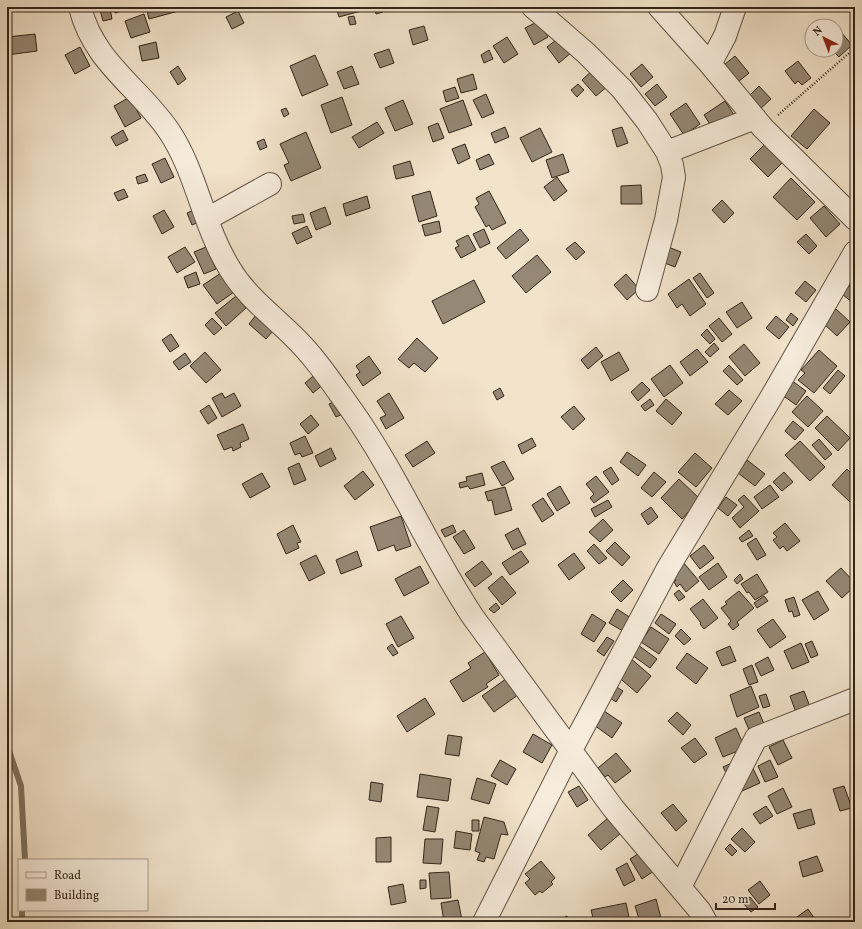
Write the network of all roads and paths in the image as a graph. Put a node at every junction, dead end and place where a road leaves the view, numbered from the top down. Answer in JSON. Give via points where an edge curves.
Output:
{"nodes":[{"id":1,"x":80,"y":7,"type":"edge"},
{"id":2,"x":533,"y":7,"type":"edge"},
{"id":3,"x":659,"y":7,"type":"edge"},
{"id":4,"x":735,"y":7,"type":"edge"},
{"id":5,"x":855,"y":48,"type":"edge"},
{"id":6,"x":710,"y":64,"type":"junction"},
{"id":7,"x":759,"y":123,"type":"junction"},
{"id":8,"x":667,"y":152,"type":"junction"},
{"id":9,"x":270,"y":184,"type":"dead end"},
{"id":10,"x":207,"y":219,"type":"junction"},
{"id":11,"x":855,"y":220,"type":"edge"},
{"id":12,"x":855,"y":252,"type":"edge"},
{"id":13,"x":647,"y":290,"type":"dead end"},
{"id":14,"x":855,"y":699,"type":"edge"},
{"id":15,"x":571,"y":750,"type":"junction"},
{"id":16,"x":680,"y":887,"type":"junction"},
{"id":17,"x":484,"y":922,"type":"edge"},
{"id":18,"x":706,"y":922,"type":"edge"}],
"edges":[{"from":1,"to":10,"type":"street","via":[[98,50],[169,132]]},
{"from":2,"to":8,"type":"street","via":[[586,53],[622,89]]},
{"from":3,"to":6,"type":"street"},
{"from":4,"to":6,"type":"street","via":[[725,36]]},
{"from":5,"to":7,"type":"path"},
{"from":6,"to":7,"type":"street"},
{"from":7,"to":8,"type":"street"},
{"from":7,"to":11,"type":"street"},
{"from":8,"to":13,"type":"street","via":[[674,178],[666,220]]},
{"from":9,"to":10,"type":"street"},
{"from":10,"to":15,"type":"street","via":[[220,252],[239,283],[293,336],[352,410],[394,479],[452,585]]},
{"from":12,"to":15,"type":"street","via":[[668,568]]},
{"from":14,"to":16,"type":"street","via":[[756,738]]},
{"from":15,"to":16,"type":"street","via":[[613,808]]},
{"from":15,"to":17,"type":"street"},
{"from":16,"to":18,"type":"street"}]}
